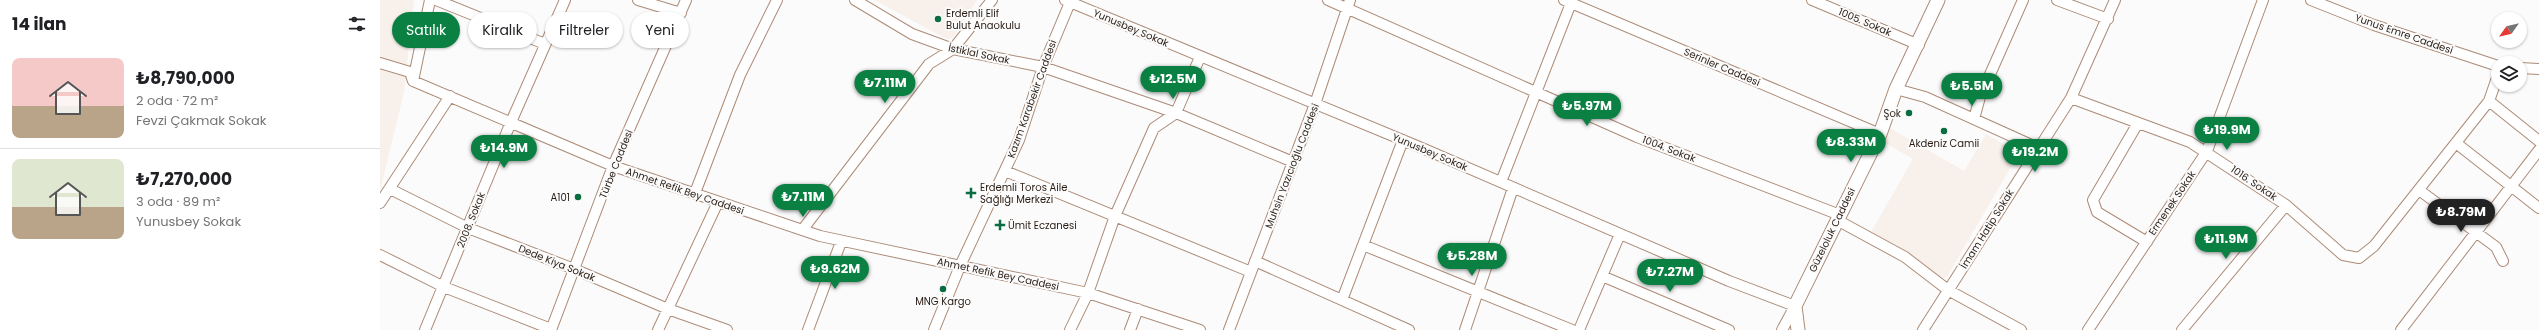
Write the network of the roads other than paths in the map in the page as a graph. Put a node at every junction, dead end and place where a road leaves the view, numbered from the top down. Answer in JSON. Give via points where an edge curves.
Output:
{"nodes":[{"id":1,"x":430,"y":0,"type":"edge"},
{"id":2,"x":436,"y":0,"type":"edge"},
{"id":3,"x":565,"y":0,"type":"edge"},
{"id":4,"x":638,"y":0,"type":"edge"},
{"id":5,"x":686,"y":0,"type":"edge"},
{"id":6,"x":777,"y":0,"type":"edge"},
{"id":7,"x":855,"y":0,"type":"edge"},
{"id":8,"x":992,"y":0,"type":"edge"},
{"id":9,"x":1328,"y":0,"type":"edge"},
{"id":10,"x":1812,"y":0,"type":"edge"},
{"id":11,"x":1938,"y":0,"type":"edge"},
{"id":12,"x":2023,"y":0,"type":"edge"},
{"id":13,"x":2057,"y":0,"type":"edge"},
{"id":14,"x":2115,"y":0,"type":"edge"},
{"id":15,"x":2264,"y":0,"type":"edge"},
{"id":16,"x":2311,"y":0,"type":"edge"},
{"id":17,"x":1069,"y":1,"type":"edge"},
{"id":18,"x":1568,"y":1,"type":"edge"},
{"id":19,"x":1348,"y":4,"type":"edge"},
{"id":20,"x":560,"y":12,"type":"edge"},
{"id":21,"x":678,"y":12,"type":"edge"},
{"id":22,"x":681,"y":12,"type":"edge"},
{"id":23,"x":2108,"y":19,"type":"junction"},
{"id":24,"x":545,"y":44,"type":"joint"},
{"id":25,"x":1919,"y":45,"type":"junction"},
{"id":26,"x":665,"y":48,"type":"edge"},
{"id":27,"x":953,"y":49,"type":"junction"},
{"id":28,"x":1200,"y":57,"type":"junction"},
{"id":29,"x":380,"y":63,"type":"edge"},
{"id":30,"x":2491,"y":64,"type":"edge"},
{"id":31,"x":1042,"y":67,"type":"junction"},
{"id":32,"x":2527,"y":68,"type":"edge"},
{"id":33,"x":2539,"y":69,"type":"edge"},
{"id":34,"x":413,"y":80,"type":"junction"},
{"id":35,"x":1896,"y":89,"type":"junction"},
{"id":36,"x":1535,"y":92,"type":"junction"},
{"id":37,"x":2492,"y":92,"type":"edge"},
{"id":38,"x":450,"y":96,"type":"junction"},
{"id":39,"x":2071,"y":98,"type":"junction"},
{"id":40,"x":2489,"y":101,"type":"junction"},
{"id":41,"x":1315,"y":104,"type":"junction"},
{"id":42,"x":1176,"y":113,"type":"junction"},
{"id":43,"x":1974,"y":119,"type":"junction"},
{"id":44,"x":511,"y":122,"type":"junction"},
{"id":45,"x":2138,"y":123,"type":"junction"},
{"id":46,"x":1880,"y":134,"type":"junction"},
{"id":47,"x":1403,"y":140,"type":"junction"},
{"id":48,"x":2539,"y":141,"type":"edge"},
{"id":49,"x":2456,"y":143,"type":"junction"},
{"id":50,"x":2038,"y":148,"type":"junction"},
{"id":51,"x":2539,"y":150,"type":"edge"},
{"id":52,"x":2207,"y":151,"type":"junction"},
{"id":53,"x":1292,"y":162,"type":"junction"},
{"id":54,"x":613,"y":166,"type":"junction"},
{"id":55,"x":1005,"y":171,"type":"junction"},
{"id":56,"x":1501,"y":182,"type":"junction"},
{"id":57,"x":2511,"y":186,"type":"junction"},
{"id":58,"x":1513,"y":188,"type":"junction"},
{"id":59,"x":390,"y":189,"type":"junction"},
{"id":60,"x":2419,"y":190,"type":"junction"},
{"id":61,"x":695,"y":193,"type":"junction"},
{"id":62,"x":718,"y":202,"type":"junction"},
{"id":63,"x":380,"y":203,"type":"edge"},
{"id":64,"x":2286,"y":205,"type":"junction"},
{"id":65,"x":2539,"y":208,"type":"edge"},
{"id":66,"x":1115,"y":216,"type":"junction"},
{"id":67,"x":1838,"y":218,"type":"junction"},
{"id":68,"x":468,"y":228,"type":"junction"},
{"id":69,"x":803,"y":229,"type":"junction"},
{"id":70,"x":2476,"y":232,"type":"junction"},
{"id":71,"x":1620,"y":234,"type":"junction"},
{"id":72,"x":841,"y":242,"type":"junction"},
{"id":73,"x":2147,"y":242,"type":"junction"},
{"id":74,"x":1363,"y":245,"type":"junction"},
{"id":75,"x":380,"y":255,"type":"edge"},
{"id":76,"x":1255,"y":261,"type":"junction"},
{"id":77,"x":2502,"y":261,"type":"dead end"},
{"id":78,"x":960,"y":266,"type":"junction"},
{"id":79,"x":574,"y":269,"type":"junction"},
{"id":80,"x":1251,"y":272,"type":"junction"},
{"id":81,"x":1602,"y":276,"type":"junction"},
{"id":82,"x":444,"y":287,"type":"junction"},
{"id":83,"x":1948,"y":290,"type":"junction"},
{"id":84,"x":1478,"y":291,"type":"junction"},
{"id":85,"x":1088,"y":293,"type":"junction"},
{"id":86,"x":1342,"y":300,"type":"junction"},
{"id":87,"x":1795,"y":306,"type":"junction"},
{"id":88,"x":668,"y":309,"type":"junction"},
{"id":89,"x":1138,"y":309,"type":"junction"},
{"id":90,"x":425,"y":330,"type":"edge"},
{"id":91,"x":551,"y":330,"type":"edge"},
{"id":92,"x":658,"y":330,"type":"edge"},
{"id":93,"x":727,"y":330,"type":"edge"},
{"id":94,"x":808,"y":330,"type":"edge"},
{"id":95,"x":934,"y":330,"type":"edge"},
{"id":96,"x":1070,"y":330,"type":"edge"},
{"id":97,"x":1130,"y":330,"type":"edge"},
{"id":98,"x":1200,"y":330,"type":"edge"},
{"id":99,"x":1229,"y":330,"type":"edge"},
{"id":100,"x":1409,"y":330,"type":"edge"},
{"id":101,"x":1465,"y":330,"type":"edge"},
{"id":102,"x":1572,"y":330,"type":"edge"},
{"id":103,"x":1579,"y":330,"type":"edge"},
{"id":104,"x":1729,"y":330,"type":"edge"},
{"id":105,"x":1782,"y":330,"type":"edge"},
{"id":106,"x":1798,"y":330,"type":"edge"},
{"id":107,"x":1923,"y":330,"type":"edge"},
{"id":108,"x":2021,"y":330,"type":"edge"},
{"id":109,"x":2088,"y":330,"type":"edge"},
{"id":110,"x":2182,"y":330,"type":"edge"},
{"id":111,"x":2401,"y":330,"type":"edge"}],
"edges":[{"from":1,"to":34,"type":"street"},
{"from":2,"to":24,"type":"street"},
{"from":3,"to":20,"type":"street","name":"2008. Sokak"},
{"from":4,"to":21,"type":"street"},
{"from":5,"to":22,"type":"street","name":"Türbe Caddesi"},
{"from":6,"to":61,"type":"street","via":[[740,75]]},
{"from":7,"to":27,"type":"street","name":"İstiklal Sokak","via":[[912,34]]},
{"from":8,"to":27,"type":"street"},
{"from":9,"to":19,"type":"street","name":"1004. Sokak"},
{"from":10,"to":25,"type":"street","name":"1005. Sokak"},
{"from":11,"to":25,"type":"main road","name":"Güzeloluk Caddesi"},
{"from":12,"to":43,"type":"street","via":[[1980,97]]},
{"from":13,"to":23,"type":"street"},
{"from":14,"to":23,"type":"street","name":"İmam Hatip Sokak"},
{"from":15,"to":52,"type":"street","name":"Ermenek Sokak"},
{"from":16,"to":30,"type":"street","name":"Yunus Emre Caddesi","via":[[2374,25]]},
{"from":17,"to":28,"type":"street","name":"Yunusbey Sokak"},
{"from":17,"to":31,"type":"street","name":"Kazım Karabekir Caddesi"},
{"from":18,"to":36,"type":"street"},
{"from":18,"to":46,"type":"street","name":"Serinler Caddesi"},
{"from":19,"to":36,"type":"street","name":"1004. Sokak"},
{"from":19,"to":41,"type":"street","name":"Muhsin Yazıcıoğlu Caddesi"},
{"from":23,"to":39,"type":"street","name":"İmam Hatip Sokak"},
{"from":24,"to":44,"type":"street","name":"2008. Sokak"},
{"from":25,"to":35,"type":"main road","name":"Güzeloluk Caddesi"},
{"from":26,"to":54,"type":"street","name":"Türbe Caddesi"},
{"from":27,"to":31,"type":"street","name":"İstiklal Sokak"},
{"from":27,"to":69,"type":"street","via":[[929,64]]},
{"from":28,"to":41,"type":"street","name":"Yunusbey Sokak"},
{"from":28,"to":42,"type":"street"},
{"from":29,"to":34,"type":"street","name":"Ahmet Refik Bey Caddesi","via":[[410,72]]},
{"from":31,"to":42,"type":"street","name":"İstiklal Sokak"},
{"from":31,"to":55,"type":"street","name":"Kazım Karabekir Caddesi","via":[[1019,140]]},
{"from":32,"to":33,"type":"street"},
{"from":34,"to":38,"type":"street","name":"Ahmet Refik Bey Caddesi"},
{"from":35,"to":43,"type":"street","via":[[1925,97]]},
{"from":35,"to":46,"type":"main road","name":"Güzeloluk Caddesi"},
{"from":36,"to":56,"type":"street"},
{"from":36,"to":67,"type":"street","name":"1004. Sokak","via":[[1637,137]]},
{"from":37,"to":40,"type":"street"},
{"from":38,"to":44,"type":"street","name":"Ahmet Refik Bey Caddesi"},
{"from":38,"to":59,"type":"street"},
{"from":39,"to":45,"type":"street","name":"1016. Sokak"},
{"from":39,"to":50,"type":"street","name":"İmam Hatip Sokak"},
{"from":40,"to":48,"type":"street"},
{"from":40,"to":49,"type":"street"},
{"from":41,"to":47,"type":"street","name":"Yunusbey Sokak"},
{"from":41,"to":53,"type":"street","name":"Muhsin Yazıcıoğlu Caddesi"},
{"from":42,"to":53,"type":"street","name":"İstiklal Sokak"},
{"from":42,"to":66,"type":"street","via":[[1154,128]]},
{"from":43,"to":50,"type":"street"},
{"from":44,"to":54,"type":"street","name":"Ahmet Refik Bey Caddesi"},
{"from":44,"to":68,"type":"street","name":"2008. Sokak"},
{"from":45,"to":52,"type":"street","name":"1016. Sokak"},
{"from":45,"to":73,"type":"street","via":[[2093,200],[2097,212]]},
{"from":46,"to":67,"type":"main road","name":"Güzeloluk Caddesi"},
{"from":47,"to":56,"type":"street","name":"Yunusbey Sokak"},
{"from":47,"to":74,"type":"street"},
{"from":49,"to":57,"type":"street"},
{"from":49,"to":60,"type":"street"},
{"from":50,"to":83,"type":"street","name":"İmam Hatip Sokak"},
{"from":51,"to":57,"type":"street"},
{"from":52,"to":64,"type":"street","name":"1016. Sokak"},
{"from":52,"to":73,"type":"street","name":"Ermenek Sokak"},
{"from":53,"to":76,"type":"street","name":"Muhsin Yazıcıoğlu Caddesi"},
{"from":54,"to":61,"type":"street","name":"Ahmet Refik Bey Caddesi"},
{"from":54,"to":79,"type":"street","name":"Türbe Caddesi"},
{"from":55,"to":66,"type":"street"},
{"from":55,"to":78,"type":"street","name":"Kazım Karabekir Caddesi"},
{"from":56,"to":58,"type":"street","name":"Yunusbey Sokak"},
{"from":57,"to":65,"type":"street"},
{"from":57,"to":70,"type":"street"},
{"from":58,"to":71,"type":"street","name":"Yunusbey Sokak"},
{"from":58,"to":84,"type":"street"},
{"from":59,"to":63,"type":"street"},
{"from":59,"to":68,"type":"street","name":"Dede Kiya Sokak"},
{"from":60,"to":64,"type":"street","name":"1016. Sokak","via":[[2374,246],[2359,258],[2342,255]]},
{"from":60,"to":70,"type":"street"},
{"from":61,"to":62,"type":"street","name":"Ahmet Refik Bey Caddesi"},
{"from":62,"to":69,"type":"street","name":"Ahmet Refik Bey Caddesi"},
{"from":62,"to":88,"type":"street"},
{"from":64,"to":110,"type":"street"},
{"from":66,"to":80,"type":"street"},
{"from":66,"to":85,"type":"street"},
{"from":67,"to":83,"type":"street","name":"1004. Sokak","via":[[1905,257]]},
{"from":67,"to":87,"type":"main road","name":"Güzeloluk Caddesi"},
{"from":68,"to":79,"type":"street","name":"Dede Kiya Sokak"},
{"from":68,"to":82,"type":"street","name":"2008. Sokak"},
{"from":69,"to":72,"type":"street","name":"Ahmet Refik Bey Caddesi"},
{"from":70,"to":77,"type":"street","via":[[2496,247]]},
{"from":70,"to":111,"type":"street"},
{"from":71,"to":81,"type":"street"},
{"from":71,"to":87,"type":"street","name":"Yunusbey Sokak"},
{"from":72,"to":78,"type":"street","name":"Ahmet Refik Bey Caddesi"},
{"from":72,"to":94,"type":"street"},
{"from":73,"to":109,"type":"street","name":"Ermenek Sokak"},
{"from":74,"to":84,"type":"street"},
{"from":74,"to":86,"type":"street"},
{"from":75,"to":82,"type":"street"},
{"from":76,"to":80,"type":"street","name":"Muhsin Yazıcıoğlu Caddesi"},
{"from":76,"to":86,"type":"street"},
{"from":78,"to":85,"type":"street","name":"Ahmet Refik Bey Caddesi"},
{"from":78,"to":95,"type":"street","name":"Kazım Karabekir Caddesi"},
{"from":79,"to":88,"type":"street","name":"Dede Kiya Sokak"},
{"from":79,"to":91,"type":"street","name":"Türbe Caddesi"},
{"from":80,"to":99,"type":"street","name":"Muhsin Yazıcıoğlu Caddesi"},
{"from":81,"to":103,"type":"street"},
{"from":81,"to":104,"type":"street"},
{"from":82,"to":90,"type":"street","name":"2008. Sokak"},
{"from":82,"to":91,"type":"street"},
{"from":83,"to":107,"type":"street","name":"İmam Hatip Sokak"},
{"from":83,"to":108,"type":"street","name":"1004. Sokak"},
{"from":84,"to":101,"type":"street"},
{"from":84,"to":102,"type":"street"},
{"from":85,"to":89,"type":"street","name":"Ahmet Refik Bey Caddesi"},
{"from":85,"to":96,"type":"street"},
{"from":86,"to":100,"type":"street"},
{"from":87,"to":105,"type":"street"},
{"from":87,"to":106,"type":"main road"},
{"from":88,"to":92,"type":"street"},
{"from":88,"to":93,"type":"street","name":"Dede Kiya Sokak"},
{"from":89,"to":97,"type":"street"},
{"from":89,"to":98,"type":"street","name":"Ahmet Refik Bey Caddesi"}]}
